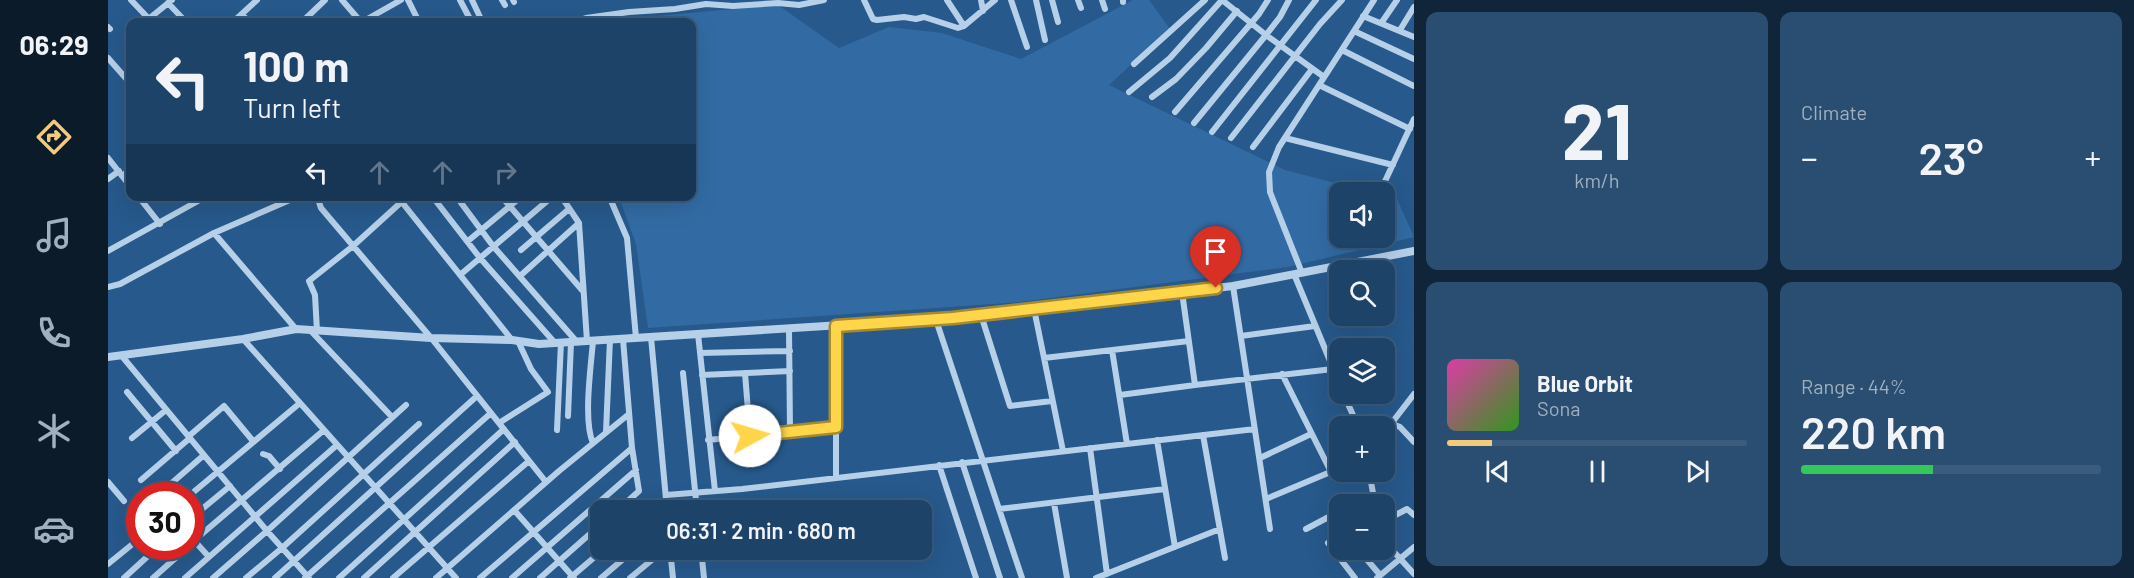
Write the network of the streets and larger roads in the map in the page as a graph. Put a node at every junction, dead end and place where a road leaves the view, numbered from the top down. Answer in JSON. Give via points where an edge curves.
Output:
{"nodes":[{"id":1,"x":131,"y":0,"type":"edge"},
{"id":2,"x":257,"y":0,"type":"edge"},
{"id":3,"x":325,"y":0,"type":"edge"},
{"id":4,"x":342,"y":0,"type":"edge"},
{"id":5,"x":402,"y":0,"type":"edge"},
{"id":6,"x":408,"y":0,"type":"edge"},
{"id":7,"x":460,"y":0,"type":"edge"},
{"id":8,"x":472,"y":0,"type":"edge"},
{"id":9,"x":664,"y":0,"type":"edge"},
{"id":10,"x":677,"y":0,"type":"edge"},
{"id":11,"x":824,"y":0,"type":"edge"},
{"id":12,"x":864,"y":0,"type":"edge"},
{"id":13,"x":947,"y":0,"type":"edge"},
{"id":14,"x":981,"y":0,"type":"edge"},
{"id":15,"x":995,"y":0,"type":"edge"},
{"id":16,"x":1011,"y":0,"type":"edge"},
{"id":17,"x":1036,"y":0,"type":"edge"},
{"id":18,"x":1052,"y":0,"type":"edge"},
{"id":19,"x":1078,"y":0,"type":"edge"},
{"id":20,"x":1102,"y":0,"type":"edge"},
{"id":21,"x":1205,"y":0,"type":"edge"},
{"id":22,"x":1268,"y":0,"type":"edge"},
{"id":23,"x":1289,"y":0,"type":"edge"},
{"id":24,"x":1316,"y":0,"type":"edge"},
{"id":25,"x":1342,"y":0,"type":"edge"},
{"id":26,"x":1374,"y":0,"type":"edge"},
{"id":27,"x":1397,"y":0,"type":"edge"},
{"id":28,"x":170,"y":2,"type":"edge"},
{"id":29,"x":693,"y":3,"type":"edge"},
{"id":30,"x":680,"y":8,"type":"junction"},
{"id":31,"x":1081,"y":8,"type":"dead end"},
{"id":32,"x":1414,"y":8,"type":"edge"},
{"id":33,"x":667,"y":9,"type":"junction"},
{"id":34,"x":1105,"y":9,"type":"dead end"},
{"id":35,"x":983,"y":10,"type":"junction"},
{"id":36,"x":1237,"y":11,"type":"junction"},
{"id":37,"x":242,"y":15,"type":"junction"},
{"id":38,"x":1363,"y":16,"type":"junction"},
{"id":39,"x":480,"y":17,"type":"dead end"},
{"id":40,"x":147,"y":18,"type":"edge"},
{"id":41,"x":151,"y":18,"type":"edge"},
{"id":42,"x":183,"y":18,"type":"edge"},
{"id":43,"x":238,"y":18,"type":"edge"},
{"id":44,"x":245,"y":18,"type":"edge"},
{"id":45,"x":306,"y":18,"type":"edge"},
{"id":46,"x":356,"y":18,"type":"edge"},
{"id":47,"x":367,"y":18,"type":"edge"},
{"id":48,"x":417,"y":18,"type":"edge"},
{"id":49,"x":469,"y":18,"type":"edge"},
{"id":50,"x":586,"y":18,"type":"edge"},
{"id":51,"x":1058,"y":22,"type":"dead end"},
{"id":52,"x":1251,"y":22,"type":"junction"},
{"id":53,"x":1382,"y":22,"type":"junction"},
{"id":54,"x":964,"y":26,"type":"junction"},
{"id":55,"x":1400,"y":30,"type":"junction"},
{"id":56,"x":1354,"y":31,"type":"junction"},
{"id":57,"x":1266,"y":35,"type":"junction"},
{"id":58,"x":1414,"y":37,"type":"edge"},
{"id":59,"x":1045,"y":40,"type":"dead end"},
{"id":60,"x":1026,"y":47,"type":"dead end"},
{"id":61,"x":1281,"y":47,"type":"junction"},
{"id":62,"x":1342,"y":50,"type":"junction"},
{"id":63,"x":1294,"y":57,"type":"junction"},
{"id":64,"x":108,"y":58,"type":"edge"},
{"id":65,"x":1414,"y":59,"type":"edge"},
{"id":66,"x":1134,"y":64,"type":"dead end"},
{"id":67,"x":1312,"y":69,"type":"junction"},
{"id":68,"x":1324,"y":77,"type":"junction"},
{"id":69,"x":126,"y":78,"type":"edge"},
{"id":70,"x":1320,"y":85,"type":"junction"},
{"id":71,"x":1414,"y":86,"type":"edge"},
{"id":72,"x":1129,"y":93,"type":"dead end"},
{"id":73,"x":1152,"y":97,"type":"dead end"},
{"id":74,"x":1175,"y":112,"type":"dead end"},
{"id":75,"x":1414,"y":119,"type":"edge"},
{"id":76,"x":1194,"y":123,"type":"dead end"},
{"id":77,"x":1410,"y":129,"type":"junction"},
{"id":78,"x":1212,"y":132,"type":"dead end"},
{"id":79,"x":1232,"y":138,"type":"dead end"},
{"id":80,"x":1285,"y":138,"type":"junction"},
{"id":81,"x":1253,"y":147,"type":"dead end"},
{"id":82,"x":108,"y":158,"type":"edge"},
{"id":83,"x":1393,"y":165,"type":"junction"},
{"id":84,"x":126,"y":172,"type":"edge"},
{"id":85,"x":121,"y":174,"type":"junction"},
{"id":86,"x":108,"y":179,"type":"edge"},
{"id":87,"x":126,"y":181,"type":"edge"},
{"id":88,"x":1385,"y":182,"type":"edge"},
{"id":89,"x":142,"y":201,"type":"edge"},
{"id":90,"x":199,"y":201,"type":"edge"},
{"id":91,"x":288,"y":201,"type":"edge"},
{"id":92,"x":319,"y":201,"type":"edge"},
{"id":93,"x":397,"y":201,"type":"edge"},
{"id":94,"x":401,"y":201,"type":"edge"},
{"id":95,"x":436,"y":201,"type":"edge"},
{"id":96,"x":460,"y":201,"type":"edge"},
{"id":97,"x":505,"y":201,"type":"edge"},
{"id":98,"x":516,"y":201,"type":"edge"},
{"id":99,"x":548,"y":201,"type":"edge"},
{"id":100,"x":564,"y":201,"type":"edge"},
{"id":101,"x":611,"y":201,"type":"edge"},
{"id":102,"x":509,"y":207,"type":"junction"},
{"id":103,"x":569,"y":208,"type":"junction"},
{"id":104,"x":522,"y":222,"type":"junction"},
{"id":105,"x":579,"y":223,"type":"junction"},
{"id":106,"x":160,"y":224,"type":"junction"},
{"id":107,"x":481,"y":230,"type":"junction"},
{"id":108,"x":214,"y":233,"type":"junction"},
{"id":109,"x":536,"y":238,"type":"junction"},
{"id":110,"x":468,"y":241,"type":"junction"},
{"id":111,"x":353,"y":246,"type":"junction"},
{"id":112,"x":494,"y":246,"type":"junction"},
{"id":113,"x":521,"y":250,"type":"dead end"},
{"id":114,"x":108,"y":251,"type":"edge"},
{"id":115,"x":1414,"y":251,"type":"edge"},
{"id":116,"x":548,"y":252,"type":"junction"},
{"id":117,"x":480,"y":258,"type":"junction"},
{"id":118,"x":1298,"y":274,"type":"junction"},
{"id":119,"x":460,"y":276,"type":"junction"},
{"id":120,"x":520,"y":276,"type":"junction"},
{"id":121,"x":1233,"y":286,"type":"junction"},
{"id":122,"x":108,"y":287,"type":"edge"},
{"id":123,"x":582,"y":291,"type":"junction"},
{"id":124,"x":1182,"y":292,"type":"junction"},
{"id":125,"x":1034,"y":309,"type":"junction"},
{"id":126,"x":981,"y":315,"type":"junction"},
{"id":127,"x":936,"y":320,"type":"junction"},
{"id":128,"x":836,"y":326,"type":"junction"},
{"id":129,"x":1315,"y":326,"type":"junction"},
{"id":130,"x":789,"y":328,"type":"junction"},
{"id":131,"x":296,"y":329,"type":"junction"},
{"id":132,"x":314,"y":331,"type":"junction"},
{"id":133,"x":698,"y":334,"type":"junction"},
{"id":134,"x":1241,"y":336,"type":"junction"},
{"id":135,"x":651,"y":337,"type":"junction"},
{"id":136,"x":431,"y":338,"type":"junction"},
{"id":137,"x":636,"y":338,"type":"junction"},
{"id":138,"x":243,"y":339,"type":"junction"},
{"id":139,"x":610,"y":339,"type":"junction"},
{"id":140,"x":623,"y":339,"type":"junction"},
{"id":141,"x":515,"y":341,"type":"junction"},
{"id":142,"x":590,"y":341,"type":"junction"},
{"id":143,"x":574,"y":342,"type":"junction"},
{"id":144,"x":1189,"y":342,"type":"junction"},
{"id":145,"x":558,"y":343,"type":"junction"},
{"id":146,"x":1112,"y":350,"type":"junction"},
{"id":147,"x":790,"y":351,"type":"junction"},
{"id":148,"x":700,"y":353,"type":"junction"},
{"id":149,"x":121,"y":355,"type":"junction"},
{"id":150,"x":108,"y":357,"type":"edge"},
{"id":151,"x":1044,"y":358,"type":"junction"},
{"id":152,"x":1329,"y":359,"type":"edge"},
{"id":153,"x":1329,"y":369,"type":"edge"},
{"id":154,"x":790,"y":371,"type":"junction"},
{"id":155,"x":683,"y":373,"type":"dead end"},
{"id":156,"x":745,"y":373,"type":"junction"},
{"id":157,"x":1282,"y":374,"type":"junction"},
{"id":158,"x":702,"y":375,"type":"junction"},
{"id":159,"x":1247,"y":378,"type":"junction"},
{"id":160,"x":1195,"y":385,"type":"junction"},
{"id":161,"x":127,"y":392,"type":"dead end"},
{"id":162,"x":1414,"y":394,"type":"edge"},
{"id":163,"x":1120,"y":395,"type":"junction"},
{"id":164,"x":477,"y":396,"type":"junction"},
{"id":165,"x":1053,"y":401,"type":"junction"},
{"id":166,"x":300,"y":403,"type":"junction"},
{"id":167,"x":406,"y":405,"type":"dead end"},
{"id":168,"x":166,"y":410,"type":"junction"},
{"id":169,"x":491,"y":413,"type":"junction"},
{"id":170,"x":629,"y":414,"type":"junction"},
{"id":171,"x":568,"y":416,"type":"dead end"},
{"id":172,"x":392,"y":417,"type":"junction"},
{"id":173,"x":1395,"y":419,"type":"edge"},
{"id":174,"x":152,"y":422,"type":"junction"},
{"id":175,"x":419,"y":424,"type":"dead end"},
{"id":176,"x":1395,"y":425,"type":"edge"},
{"id":177,"x":502,"y":426,"type":"junction"},
{"id":178,"x":836,"y":427,"type":"junction"},
{"id":179,"x":1255,"y":429,"type":"junction"},
{"id":180,"x":324,"y":430,"type":"junction"},
{"id":181,"x":557,"y":430,"type":"dead end"},
{"id":182,"x":606,"y":432,"type":"junction"},
{"id":183,"x":790,"y":432,"type":"junction"},
{"id":184,"x":1311,"y":434,"type":"junction"},
{"id":185,"x":1203,"y":435,"type":"junction"},
{"id":186,"x":750,"y":436,"type":"junction"},
{"id":187,"x":132,"y":438,"type":"dead end"},
{"id":188,"x":190,"y":438,"type":"junction"},
{"id":189,"x":708,"y":440,"type":"junction"},
{"id":190,"x":1157,"y":440,"type":"junction"},
{"id":191,"x":253,"y":441,"type":"junction"},
{"id":192,"x":515,"y":442,"type":"junction"},
{"id":193,"x":1414,"y":442,"type":"edge"},
{"id":194,"x":593,"y":443,"type":"junction"},
{"id":195,"x":1128,"y":444,"type":"junction"},
{"id":196,"x":338,"y":445,"type":"junction"},
{"id":197,"x":632,"y":448,"type":"junction"},
{"id":198,"x":1090,"y":448,"type":"junction"},
{"id":199,"x":176,"y":451,"type":"junction"},
{"id":200,"x":1063,"y":451,"type":"junction"},
{"id":201,"x":263,"y":454,"type":"dead end"},
{"id":202,"x":204,"y":455,"type":"junction"},
{"id":203,"x":348,"y":456,"type":"junction"},
{"id":204,"x":1260,"y":458,"type":"junction"},
{"id":205,"x":983,"y":460,"type":"junction"},
{"id":206,"x":529,"y":461,"type":"junction"},
{"id":207,"x":962,"y":462,"type":"junction"},
{"id":208,"x":939,"y":465,"type":"junction"},
{"id":209,"x":280,"y":469,"type":"junction"},
{"id":210,"x":636,"y":470,"type":"junction"},
{"id":211,"x":1329,"y":470,"type":"edge"},
{"id":212,"x":217,"y":471,"type":"junction"},
{"id":213,"x":1329,"y":472,"type":"edge"},
{"id":214,"x":363,"y":473,"type":"junction"},
{"id":215,"x":836,"y":477,"type":"junction"},
{"id":216,"x":141,"y":480,"type":"dead end"},
{"id":217,"x":108,"y":482,"type":"edge"},
{"id":218,"x":173,"y":482,"type":"edge"},
{"id":219,"x":546,"y":482,"type":"junction"},
{"id":220,"x":204,"y":483,"type":"edge"},
{"id":221,"x":230,"y":486,"type":"junction"},
{"id":222,"x":376,"y":489,"type":"junction"},
{"id":223,"x":1165,"y":489,"type":"junction"},
{"id":224,"x":715,"y":491,"type":"junction"},
{"id":225,"x":695,"y":492,"type":"junction"},
{"id":226,"x":666,"y":495,"type":"junction"},
{"id":227,"x":1097,"y":498,"type":"junction"},
{"id":228,"x":1266,"y":499,"type":"junction"},
{"id":229,"x":629,"y":500,"type":"edge"},
{"id":230,"x":666,"y":500,"type":"edge"},
{"id":231,"x":696,"y":500,"type":"edge"},
{"id":232,"x":123,"y":501,"type":"dead end"},
{"id":233,"x":243,"y":502,"type":"junction"},
{"id":234,"x":1054,"y":503,"type":"junction"},
{"id":235,"x":390,"y":504,"type":"junction"},
{"id":236,"x":204,"y":507,"type":"edge"},
{"id":237,"x":999,"y":509,"type":"junction"},
{"id":238,"x":514,"y":510,"type":"junction"},
{"id":239,"x":1395,"y":515,"type":"edge"},
{"id":240,"x":1414,"y":515,"type":"edge"},
{"id":241,"x":255,"y":516,"type":"junction"},
{"id":242,"x":1329,"y":517,"type":"edge"},
{"id":243,"x":403,"y":519,"type":"junction"},
{"id":244,"x":1220,"y":529,"type":"junction"},
{"id":245,"x":1270,"y":529,"type":"dead end"},
{"id":246,"x":1306,"y":529,"type":"dead end"},
{"id":247,"x":267,"y":531,"type":"junction"},
{"id":248,"x":204,"y":532,"type":"edge"},
{"id":249,"x":415,"y":532,"type":"junction"},
{"id":250,"x":533,"y":532,"type":"junction"},
{"id":251,"x":590,"y":534,"type":"edge"},
{"id":252,"x":1328,"y":543,"type":"dead end"},
{"id":253,"x":428,"y":547,"type":"junction"},
{"id":254,"x":546,"y":547,"type":"junction"},
{"id":255,"x":1175,"y":547,"type":"junction"},
{"id":256,"x":1414,"y":547,"type":"edge"},
{"id":257,"x":282,"y":548,"type":"junction"},
{"id":258,"x":126,"y":549,"type":"edge"},
{"id":259,"x":204,"y":553,"type":"edge"},
{"id":260,"x":1395,"y":553,"type":"edge"},
{"id":261,"x":209,"y":557,"type":"junction"},
{"id":262,"x":1225,"y":558,"type":"dead end"},
{"id":263,"x":1400,"y":559,"type":"junction"},
{"id":264,"x":144,"y":560,"type":"edge"},
{"id":265,"x":172,"y":560,"type":"edge"},
{"id":266,"x":591,"y":560,"type":"edge"},
{"id":267,"x":622,"y":560,"type":"edge"},
{"id":268,"x":652,"y":560,"type":"edge"},
{"id":269,"x":671,"y":560,"type":"edge"},
{"id":270,"x":702,"y":560,"type":"edge"},
{"id":271,"x":1366,"y":560,"type":"edge"},
{"id":272,"x":295,"y":561,"type":"junction"},
{"id":273,"x":559,"y":561,"type":"junction"},
{"id":274,"x":108,"y":564,"type":"edge"},
{"id":275,"x":447,"y":569,"type":"junction"},
{"id":276,"x":1414,"y":573,"type":"edge"},
{"id":277,"x":1107,"y":574,"type":"junction"},
{"id":278,"x":307,"y":577,"type":"edge"},
{"id":279,"x":572,"y":577,"type":"edge"},
{"id":280,"x":1379,"y":577,"type":"edge"},
{"id":281,"x":124,"y":578,"type":"edge"},
{"id":282,"x":153,"y":578,"type":"edge"},
{"id":283,"x":185,"y":578,"type":"edge"},
{"id":284,"x":213,"y":578,"type":"edge"},
{"id":285,"x":246,"y":578,"type":"edge"},
{"id":286,"x":275,"y":578,"type":"edge"},
{"id":287,"x":339,"y":578,"type":"edge"},
{"id":288,"x":364,"y":578,"type":"edge"},
{"id":289,"x":393,"y":578,"type":"edge"},
{"id":290,"x":436,"y":578,"type":"edge"},
{"id":291,"x":456,"y":578,"type":"edge"},
{"id":292,"x":480,"y":578,"type":"edge"},
{"id":293,"x":512,"y":578,"type":"edge"},
{"id":294,"x":540,"y":578,"type":"edge"},
{"id":295,"x":601,"y":578,"type":"edge"},
{"id":296,"x":630,"y":578,"type":"edge"},
{"id":297,"x":673,"y":578,"type":"edge"},
{"id":298,"x":704,"y":578,"type":"edge"},
{"id":299,"x":976,"y":578,"type":"edge"},
{"id":300,"x":1000,"y":578,"type":"edge"},
{"id":301,"x":1022,"y":578,"type":"edge"},
{"id":302,"x":1066,"y":578,"type":"edge"},
{"id":303,"x":1096,"y":578,"type":"edge"},
{"id":304,"x":1355,"y":578,"type":"edge"},
{"id":305,"x":1407,"y":578,"type":"edge"}],
"edges":[{"from":1,"to":40,"type":"street"},
{"from":2,"to":37,"type":"street"},
{"from":3,"to":45,"type":"street"},
{"from":4,"to":46,"type":"street"},
{"from":5,"to":47,"type":"street"},
{"from":6,"to":48,"type":"street"},
{"from":7,"to":49,"type":"street"},
{"from":8,"to":39,"type":"street"},
{"from":9,"to":33,"type":"street"},
{"from":10,"to":30,"type":"street"},
{"from":11,"to":29,"type":"street","via":[[802,5]]},
{"from":12,"to":54,"type":"street","via":[[873,19],[924,17],[958,28]]},
{"from":13,"to":54,"type":"street"},
{"from":14,"to":35,"type":"street"},
{"from":15,"to":35,"type":"street"},
{"from":16,"to":60,"type":"street"},
{"from":17,"to":59,"type":"street"},
{"from":18,"to":51,"type":"street"},
{"from":19,"to":31,"type":"street"},
{"from":20,"to":34,"type":"street"},
{"from":21,"to":66,"type":"street"},
{"from":22,"to":52,"type":"street"},
{"from":23,"to":57,"type":"street"},
{"from":24,"to":61,"type":"street"},
{"from":25,"to":63,"type":"street"},
{"from":26,"to":38,"type":"street"},
{"from":27,"to":53,"type":"street"},
{"from":28,"to":41,"type":"street"},
{"from":28,"to":42,"type":"street"},
{"from":29,"to":30,"type":"street"},
{"from":30,"to":33,"type":"street"},
{"from":32,"to":55,"type":"street"},
{"from":33,"to":50,"type":"street"},
{"from":35,"to":54,"type":"street"},
{"from":36,"to":52,"type":"street"},
{"from":36,"to":72,"type":"street","via":[[1222,0],[1170,58]]},
{"from":36,"to":73,"type":"street","via":[[1176,79]]},
{"from":37,"to":43,"type":"street"},
{"from":37,"to":44,"type":"street"},
{"from":38,"to":53,"type":"street"},
{"from":38,"to":56,"type":"street"},
{"from":52,"to":57,"type":"street"},
{"from":52,"to":74,"type":"street"},
{"from":53,"to":55,"type":"street"},
{"from":55,"to":58,"type":"street"},
{"from":56,"to":62,"type":"street"},
{"from":56,"to":65,"type":"street"},
{"from":57,"to":61,"type":"street"},
{"from":57,"to":76,"type":"street"},
{"from":61,"to":63,"type":"street"},
{"from":61,"to":78,"type":"street"},
{"from":62,"to":68,"type":"street"},
{"from":62,"to":71,"type":"street"},
{"from":63,"to":67,"type":"street"},
{"from":63,"to":79,"type":"street"},
{"from":64,"to":69,"type":"street"},
{"from":67,"to":68,"type":"street"},
{"from":67,"to":81,"type":"street"},
{"from":68,"to":70,"type":"street"},
{"from":70,"to":77,"type":"street"},
{"from":70,"to":80,"type":"street"},
{"from":75,"to":77,"type":"street"},
{"from":77,"to":83,"type":"street"},
{"from":80,"to":83,"type":"street"},
{"from":80,"to":118,"type":"street","via":[[1268,182]]},
{"from":82,"to":85,"type":"street"},
{"from":83,"to":88,"type":"street"},
{"from":84,"to":85,"type":"street"},
{"from":85,"to":86,"type":"street"},
{"from":85,"to":87,"type":"street"},
{"from":89,"to":106,"type":"street"},
{"from":90,"to":106,"type":"street"},
{"from":91,"to":108,"type":"street"},
{"from":92,"to":111,"type":"street"},
{"from":93,"to":111,"type":"street"},
{"from":94,"to":119,"type":"street"},
{"from":95,"to":110,"type":"street"},
{"from":96,"to":107,"type":"street"},
{"from":97,"to":102,"type":"street"},
{"from":98,"to":102,"type":"street"},
{"from":99,"to":104,"type":"street"},
{"from":100,"to":103,"type":"street"},
{"from":101,"to":137,"type":"street","via":[[627,238]]},
{"from":102,"to":104,"type":"street"},
{"from":102,"to":107,"type":"street"},
{"from":103,"to":105,"type":"street"},
{"from":103,"to":109,"type":"street"},
{"from":104,"to":109,"type":"street"},
{"from":104,"to":112,"type":"street"},
{"from":105,"to":116,"type":"street"},
{"from":105,"to":123,"type":"street"},
{"from":106,"to":114,"type":"street"},
{"from":107,"to":110,"type":"street"},
{"from":107,"to":112,"type":"street"},
{"from":108,"to":122,"type":"street"},
{"from":108,"to":131,"type":"street"},
{"from":109,"to":113,"type":"street"},
{"from":109,"to":116,"type":"street"},
{"from":110,"to":117,"type":"street"},
{"from":111,"to":132,"type":"street","via":[[309,281],[315,295]]},
{"from":111,"to":136,"type":"street"},
{"from":112,"to":117,"type":"street"},
{"from":112,"to":120,"type":"street"},
{"from":115,"to":118,"type":"street"},
{"from":116,"to":120,"type":"street"},
{"from":116,"to":123,"type":"street"},
{"from":117,"to":119,"type":"street"},
{"from":117,"to":145,"type":"street"},
{"from":118,"to":121,"type":"street"},
{"from":118,"to":129,"type":"street"},
{"from":119,"to":141,"type":"street"},
{"from":120,"to":143,"type":"street"},
{"from":121,"to":124,"type":"street"},
{"from":121,"to":134,"type":"street"},
{"from":123,"to":142,"type":"street"},
{"from":124,"to":125,"type":"street"},
{"from":124,"to":144,"type":"street"},
{"from":125,"to":126,"type":"street"},
{"from":125,"to":151,"type":"street"},
{"from":126,"to":127,"type":"street"},
{"from":126,"to":165,"type":"street","via":[[1010,406]]},
{"from":127,"to":128,"type":"street"},
{"from":127,"to":205,"type":"street"},
{"from":128,"to":130,"type":"street"},
{"from":128,"to":178,"type":"street"},
{"from":129,"to":134,"type":"street"},
{"from":129,"to":152,"type":"street"},
{"from":130,"to":133,"type":"street"},
{"from":130,"to":147,"type":"street"},
{"from":131,"to":132,"type":"street"},
{"from":131,"to":138,"type":"street"},
{"from":132,"to":136,"type":"street"},
{"from":132,"to":172,"type":"street"},
{"from":133,"to":135,"type":"street"},
{"from":133,"to":148,"type":"street"},
{"from":134,"to":159,"type":"street"},
{"from":135,"to":137,"type":"street"},
{"from":135,"to":226,"type":"street"},
{"from":136,"to":141,"type":"street"},
{"from":136,"to":164,"type":"street"},
{"from":137,"to":140,"type":"street"},
{"from":138,"to":149,"type":"street"},
{"from":138,"to":166,"type":"street"},
{"from":139,"to":140,"type":"street"},
{"from":139,"to":142,"type":"street"},
{"from":139,"to":182,"type":"street"},
{"from":140,"to":170,"type":"street"},
{"from":141,"to":145,"type":"street"},
{"from":141,"to":177,"type":"street","via":[[548,392]]},
{"from":142,"to":143,"type":"street"},
{"from":142,"to":194,"type":"street","via":[[589,422]]},
{"from":143,"to":145,"type":"street"},
{"from":143,"to":171,"type":"street"},
{"from":144,"to":146,"type":"street"},
{"from":144,"to":160,"type":"street"},
{"from":145,"to":181,"type":"street"},
{"from":146,"to":151,"type":"street"},
{"from":146,"to":163,"type":"street"},
{"from":147,"to":148,"type":"street"},
{"from":147,"to":154,"type":"street"},
{"from":148,"to":158,"type":"street"},
{"from":149,"to":150,"type":"street"},
{"from":149,"to":168,"type":"street"},
{"from":151,"to":165,"type":"street"},
{"from":153,"to":157,"type":"street"},
{"from":154,"to":156,"type":"street"},
{"from":154,"to":183,"type":"street"},
{"from":155,"to":225,"type":"street"},
{"from":156,"to":158,"type":"street"},
{"from":156,"to":186,"type":"street"},
{"from":157,"to":159,"type":"street"},
{"from":157,"to":184,"type":"street"},
{"from":158,"to":189,"type":"street"},
{"from":159,"to":160,"type":"street"},
{"from":159,"to":179,"type":"street"},
{"from":160,"to":163,"type":"street"},
{"from":161,"to":174,"type":"street"},
{"from":162,"to":173,"type":"street"},
{"from":163,"to":195,"type":"street"},
{"from":164,"to":169,"type":"street"},
{"from":164,"to":222,"type":"street"},
{"from":165,"to":200,"type":"street"},
{"from":166,"to":180,"type":"street"},
{"from":166,"to":191,"type":"street"},
{"from":167,"to":172,"type":"street"},
{"from":168,"to":174,"type":"street"},
{"from":168,"to":188,"type":"street"},
{"from":169,"to":177,"type":"street"},
{"from":169,"to":235,"type":"street"},
{"from":170,"to":182,"type":"street"},
{"from":170,"to":197,"type":"street"},
{"from":172,"to":203,"type":"street"},
{"from":174,"to":187,"type":"street"},
{"from":174,"to":199,"type":"street"},
{"from":175,"to":214,"type":"street"},
{"from":176,"to":193,"type":"street"},
{"from":177,"to":192,"type":"street"},
{"from":177,"to":243,"type":"street"},
{"from":178,"to":183,"type":"street"},
{"from":178,"to":215,"type":"street"},
{"from":179,"to":185,"type":"street"},
{"from":179,"to":204,"type":"street"},
{"from":180,"to":196,"type":"street"},
{"from":180,"to":209,"type":"street"},
{"from":182,"to":194,"type":"street"},
{"from":183,"to":186,"type":"street"},
{"from":184,"to":204,"type":"street"},
{"from":184,"to":211,"type":"street"},
{"from":185,"to":190,"type":"street"},
{"from":185,"to":244,"type":"street"},
{"from":186,"to":189,"type":"street"},
{"from":188,"to":191,"type":"street","via":[[224,406]]},
{"from":188,"to":199,"type":"street"},
{"from":188,"to":202,"type":"street"},
{"from":189,"to":224,"type":"street"},
{"from":190,"to":195,"type":"street"},
{"from":190,"to":223,"type":"street"},
{"from":191,"to":212,"type":"street"},
{"from":192,"to":206,"type":"street"},
{"from":192,"to":249,"type":"street"},
{"from":194,"to":219,"type":"street"},
{"from":195,"to":198,"type":"street"},
{"from":196,"to":203,"type":"street"},
{"from":196,"to":241,"type":"street"},
{"from":197,"to":210,"type":"street"},
{"from":197,"to":250,"type":"street"},
{"from":198,"to":200,"type":"street"},
{"from":198,"to":227,"type":"street"},
{"from":199,"to":216,"type":"street"},
{"from":200,"to":205,"type":"street"},
{"from":201,"to":209,"type":"street"},
{"from":202,"to":212,"type":"street"},
{"from":202,"to":218,"type":"street"},
{"from":203,"to":214,"type":"street"},
{"from":203,"to":247,"type":"street"},
{"from":204,"to":228,"type":"street"},
{"from":205,"to":207,"type":"street"},
{"from":205,"to":237,"type":"street"},
{"from":206,"to":219,"type":"street"},
{"from":206,"to":253,"type":"street"},
{"from":207,"to":208,"type":"street"},
{"from":207,"to":300,"type":"street"},
{"from":208,"to":215,"type":"street"},
{"from":208,"to":299,"type":"street"},
{"from":209,"to":233,"type":"street"},
{"from":210,"to":229,"type":"street","via":[[639,491]]},
{"from":210,"to":254,"type":"street"},
{"from":212,"to":220,"type":"street"},
{"from":212,"to":221,"type":"street"},
{"from":213,"to":228,"type":"street"},
{"from":214,"to":222,"type":"street"},
{"from":214,"to":257,"type":"street"},
{"from":215,"to":224,"type":"street"},
{"from":217,"to":232,"type":"street"},
{"from":219,"to":238,"type":"street"},
{"from":221,"to":233,"type":"street"},
{"from":221,"to":236,"type":"street"},
{"from":222,"to":235,"type":"street"},
{"from":222,"to":272,"type":"street"},
{"from":223,"to":227,"type":"street"},
{"from":223,"to":255,"type":"street"},
{"from":224,"to":225,"type":"street"},
{"from":225,"to":226,"type":"street"},
{"from":225,"to":231,"type":"street"},
{"from":226,"to":230,"type":"street"},
{"from":227,"to":234,"type":"street"},
{"from":227,"to":277,"type":"street"},
{"from":228,"to":245,"type":"street"},
{"from":233,"to":241,"type":"street"},
{"from":233,"to":248,"type":"street"},
{"from":234,"to":237,"type":"street"},
{"from":234,"to":302,"type":"street"},
{"from":235,"to":243,"type":"street"},
{"from":235,"to":278,"type":"street"},
{"from":237,"to":301,"type":"street"},
{"from":238,"to":250,"type":"street"},
{"from":238,"to":275,"type":"street"},
{"from":239,"to":240,"type":"street","via":[[1407,509]]},
{"from":241,"to":247,"type":"street"},
{"from":241,"to":261,"type":"street"},
{"from":242,"to":246,"type":"street"},
{"from":243,"to":249,"type":"street"},
{"from":243,"to":287,"type":"street"},
{"from":244,"to":255,"type":"street"},
{"from":244,"to":262,"type":"street"},
{"from":247,"to":257,"type":"street"},
{"from":247,"to":284,"type":"street"},
{"from":249,"to":253,"type":"street"},
{"from":249,"to":288,"type":"street"},
{"from":250,"to":254,"type":"street"},
{"from":250,"to":292,"type":"street"},
{"from":251,"to":273,"type":"street"},
{"from":252,"to":304,"type":"street"},
{"from":253,"to":275,"type":"street"},
{"from":253,"to":289,"type":"street"},
{"from":254,"to":273,"type":"street"},
{"from":254,"to":293,"type":"street"},
{"from":255,"to":277,"type":"street"},
{"from":256,"to":263,"type":"street"},
{"from":257,"to":272,"type":"street"},
{"from":257,"to":285,"type":"street"},
{"from":258,"to":274,"type":"street"},
{"from":259,"to":261,"type":"street"},
{"from":260,"to":263,"type":"street"},
{"from":261,"to":283,"type":"street"},
{"from":263,"to":276,"type":"street"},
{"from":263,"to":280,"type":"street"},
{"from":264,"to":281,"type":"street"},
{"from":265,"to":282,"type":"street"},
{"from":266,"to":279,"type":"street"},
{"from":267,"to":295,"type":"street"},
{"from":268,"to":296,"type":"street"},
{"from":269,"to":297,"type":"street"},
{"from":270,"to":298,"type":"street"},
{"from":271,"to":280,"type":"street"},
{"from":272,"to":278,"type":"street"},
{"from":272,"to":286,"type":"street"},
{"from":273,"to":279,"type":"street"},
{"from":273,"to":294,"type":"street"},
{"from":275,"to":290,"type":"street"},
{"from":275,"to":291,"type":"street"},
{"from":276,"to":305,"type":"street"},
{"from":277,"to":303,"type":"street"}]}
